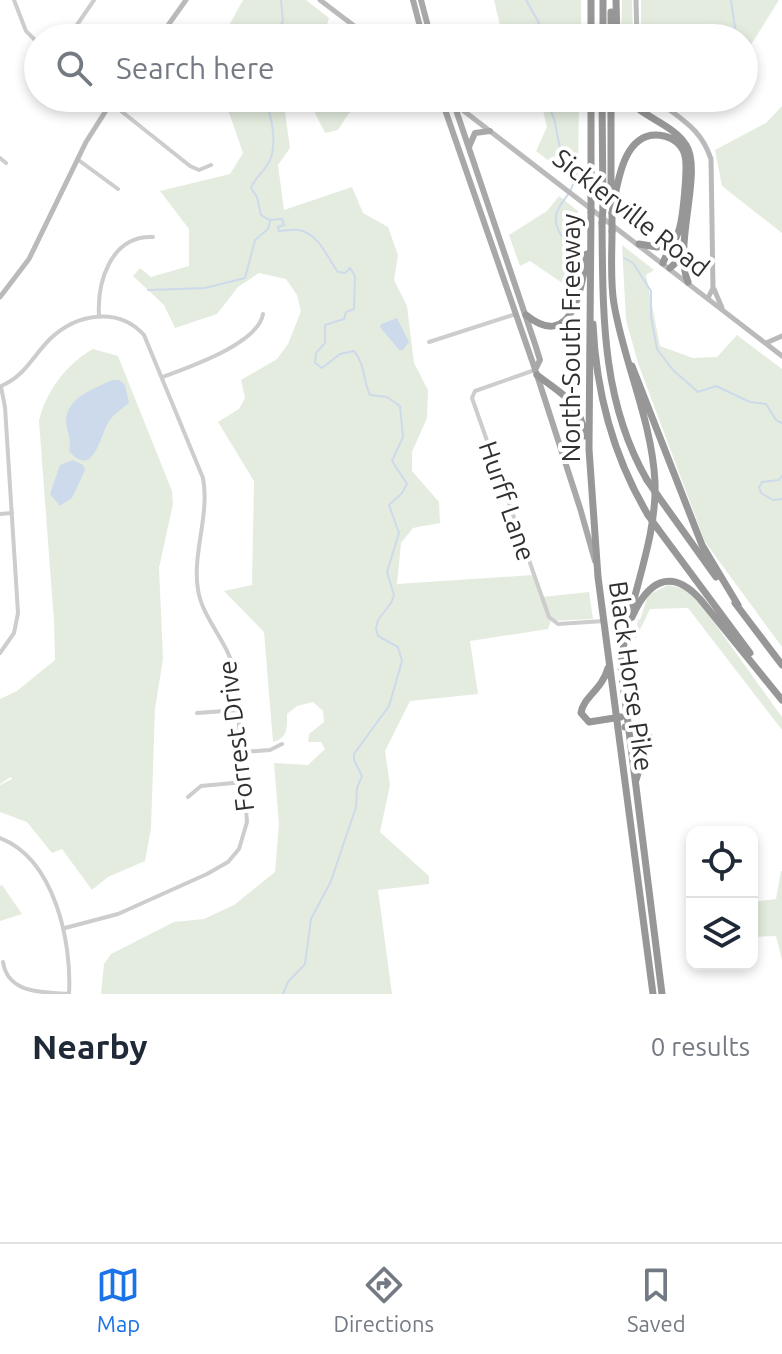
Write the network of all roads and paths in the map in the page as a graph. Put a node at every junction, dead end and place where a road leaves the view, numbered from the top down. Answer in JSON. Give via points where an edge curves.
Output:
{"nodes":[{"id":1,"x":14,"y":0,"type":"edge"},
{"id":2,"x":94,"y":0,"type":"edge"},
{"id":3,"x":186,"y":0,"type":"edge"},
{"id":4,"x":320,"y":0,"type":"edge"},
{"id":5,"x":413,"y":0,"type":"edge"},
{"id":6,"x":421,"y":0,"type":"edge"},
{"id":7,"x":591,"y":0,"type":"edge"},
{"id":8,"x":603,"y":0,"type":"edge"},
{"id":9,"x":613,"y":0,"type":"edge"},
{"id":10,"x":636,"y":0,"type":"edge"},
{"id":11,"x":78,"y":24,"type":"edge"},
{"id":12,"x":169,"y":24,"type":"edge"},
{"id":13,"x":352,"y":24,"type":"edge"},
{"id":14,"x":419,"y":24,"type":"edge"},
{"id":15,"x":427,"y":24,"type":"edge"},
{"id":16,"x":591,"y":24,"type":"edge"},
{"id":17,"x":603,"y":24,"type":"edge"},
{"id":18,"x":614,"y":24,"type":"edge"},
{"id":19,"x":637,"y":24,"type":"edge"},
{"id":20,"x":24,"y":26,"type":"edge"},
{"id":21,"x":106,"y":112,"type":"edge"},
{"id":22,"x":127,"y":112,"type":"edge"},
{"id":23,"x":446,"y":112,"type":"edge"},
{"id":24,"x":455,"y":112,"type":"edge"},
{"id":25,"x":466,"y":112,"type":"edge"},
{"id":26,"x":591,"y":112,"type":"edge"},
{"id":27,"x":602,"y":112,"type":"edge"},
{"id":28,"x":611,"y":112,"type":"edge"},
{"id":29,"x":642,"y":112,"type":"edge"},
{"id":30,"x":674,"y":112,"type":"edge"},
{"id":31,"x":490,"y":131,"type":"junction"},
{"id":32,"x":469,"y":151,"type":"junction"},
{"id":33,"x":0,"y":158,"type":"edge"},
{"id":34,"x":77,"y":159,"type":"junction"},
{"id":35,"x":6,"y":163,"type":"dead end"},
{"id":36,"x":211,"y":165,"type":"dead end"},
{"id":37,"x":118,"y":189,"type":"dead end"},
{"id":38,"x":591,"y":212,"type":"junction"},
{"id":39,"x":612,"y":213,"type":"junction"},
{"id":40,"x":496,"y":226,"type":"junction"},
{"id":41,"x":488,"y":229,"type":"junction"},
{"id":42,"x":153,"y":237,"type":"dead end"},
{"id":43,"x":674,"y":241,"type":"junction"},
{"id":44,"x":639,"y":244,"type":"junction"},
{"id":45,"x":684,"y":254,"type":"junction"},
{"id":46,"x":666,"y":265,"type":"junction"},
{"id":47,"x":591,"y":266,"type":"junction"},
{"id":48,"x":688,"y":282,"type":"junction"},
{"id":49,"x":713,"y":288,"type":"junction"},
{"id":50,"x":518,"y":292,"type":"junction"},
{"id":51,"x":509,"y":294,"type":"junction"},
{"id":52,"x":0,"y":297,"type":"edge"},
{"id":53,"x":708,"y":298,"type":"junction"},
{"id":54,"x":722,"y":309,"type":"junction"},
{"id":55,"x":263,"y":314,"type":"dead end"},
{"id":56,"x":516,"y":314,"type":"junction"},
{"id":57,"x":526,"y":315,"type":"junction"},
{"id":58,"x":99,"y":316,"type":"junction"},
{"id":59,"x":782,"y":336,"type":"edge"},
{"id":60,"x":429,"y":342,"type":"dead end"},
{"id":61,"x":622,"y":343,"type":"junction"},
{"id":62,"x":766,"y":343,"type":"junction"},
{"id":63,"x":782,"y":356,"type":"edge"},
{"id":64,"x":536,"y":373,"type":"junction"},
{"id":65,"x":163,"y":377,"type":"junction"},
{"id":66,"x":0,"y":385,"type":"edge"},
{"id":67,"x":0,"y":449,"type":"edge"},
{"id":68,"x":8,"y":449,"type":"junction"},
{"id":69,"x":591,"y":478,"type":"junction"},
{"id":70,"x":12,"y":513,"type":"junction"},
{"id":71,"x":0,"y":514,"type":"edge"},
{"id":72,"x":598,"y":577,"type":"junction"},
{"id":73,"x":738,"y":605,"type":"junction"},
{"id":74,"x":604,"y":621,"type":"junction"},
{"id":75,"x":625,"y":634,"type":"junction"},
{"id":76,"x":0,"y":653,"type":"edge"},
{"id":77,"x":609,"y":662,"type":"junction"},
{"id":78,"x":782,"y":665,"type":"edge"},
{"id":79,"x":782,"y":700,"type":"edge"},
{"id":80,"x":238,"y":710,"type":"junction"},
{"id":81,"x":197,"y":713,"type":"dead end"},
{"id":82,"x":622,"y":717,"type":"junction"},
{"id":83,"x":623,"y":728,"type":"junction"},
{"id":84,"x":282,"y":744,"type":"dead end"},
{"id":85,"x":242,"y":752,"type":"junction"},
{"id":86,"x":244,"y":782,"type":"junction"},
{"id":87,"x":635,"y":782,"type":"junction"},
{"id":88,"x":188,"y":797,"type":"dead end"},
{"id":89,"x":0,"y":838,"type":"edge"},
{"id":90,"x":65,"y":928,"type":"junction"},
{"id":91,"x":3,"y":962,"type":"dead end"},
{"id":92,"x":69,"y":994,"type":"edge"},
{"id":93,"x":653,"y":994,"type":"edge"},
{"id":94,"x":662,"y":994,"type":"edge"}],
"edges":[{"from":1,"to":20,"type":"street"},
{"from":2,"to":11,"type":"street"},
{"from":3,"to":12,"type":"street"},
{"from":4,"to":13,"type":"street"},
{"from":5,"to":14,"type":"main road"},
{"from":6,"to":15,"type":"main road"},
{"from":7,"to":16,"type":"highway"},
{"from":8,"to":17,"type":"highway"},
{"from":9,"to":18,"type":"highway"},
{"from":10,"to":19,"type":"street"},
{"from":21,"to":34,"type":"street"},
{"from":22,"to":36,"type":"street","via":[[190,166],[199,170]]},
{"from":23,"to":41,"type":"main road","name":"Black Horse Pike"},
{"from":24,"to":32,"type":"main road","name":"Black Horse Pike"},
{"from":25,"to":31,"type":"street","name":"Sicklerville Road"},
{"from":26,"to":38,"type":"highway","name":"North-South Freeway","bridge":true},
{"from":27,"to":73,"type":"highway","bridge":true,"via":[[604,334],[623,427],[647,480]]},
{"from":28,"to":39,"type":"highway","name":"North-South Freeway"},
{"from":29,"to":45,"type":"highway","via":[[681,138],[690,151]]},
{"from":30,"to":49,"type":"street","via":[[696,129],[711,159]]},
{"from":31,"to":32,"type":"main road","via":[[475,133]]},
{"from":31,"to":44,"type":"street","name":"Sicklerville Road"},
{"from":32,"to":40,"type":"main road","name":"Black Horse Pike"},
{"from":33,"to":35,"type":"street"},
{"from":34,"to":37,"type":"street"},
{"from":34,"to":52,"type":"street","via":[[29,259]]},
{"from":38,"to":47,"type":"highway","name":"North-South Freeway"},
{"from":38,"to":57,"type":"highway","via":[[585,269],[569,316],[546,328]]},
{"from":39,"to":43,"type":"highway","via":[[630,150],[652,135],[670,137],[684,151],[686,163]]},
{"from":39,"to":61,"type":"highway","name":"North-South Freeway","bridge":true,"via":[[613,301]]},
{"from":40,"to":41,"type":"main road"},
{"from":40,"to":50,"type":"main road","name":"Black Horse Pike"},
{"from":41,"to":51,"type":"main road","name":"Black Horse Pike"},
{"from":42,"to":58,"type":"street","via":[[129,243],[111,260],[100,282]]},
{"from":43,"to":44,"type":"highway","via":[[657,247]]},
{"from":43,"to":46,"type":"highway"},
{"from":44,"to":46,"type":"street","name":"Sicklerville Road"},
{"from":45,"to":46,"type":"highway"},
{"from":45,"to":48,"type":"highway"},
{"from":46,"to":48,"type":"street","name":"Sicklerville Road"},
{"from":47,"to":69,"type":"highway","name":"North-South Freeway"},
{"from":47,"to":79,"type":"highway","bridge":true,"via":[[595,359],[619,457],[648,515]]},
{"from":48,"to":53,"type":"street","name":"Sicklerville Road"},
{"from":49,"to":53,"type":"street"},
{"from":49,"to":54,"type":"street"},
{"from":50,"to":51,"type":"main road"},
{"from":50,"to":57,"type":"main road","name":"Black Horse Pike"},
{"from":51,"to":56,"type":"main road","name":"Black Horse Pike"},
{"from":53,"to":54,"type":"street","name":"Sicklerville Road"},
{"from":54,"to":62,"type":"street","name":"Sicklerville Road"},
{"from":55,"to":65,"type":"street","via":[[259,325],[237,343]]},
{"from":56,"to":60,"type":"street"},
{"from":56,"to":64,"type":"main road","name":"Black Horse Pike"},
{"from":57,"to":64,"type":"main road","name":"Black Horse Pike","via":[[540,360]]},
{"from":58,"to":65,"type":"street","name":"Forrest Drive","via":[[118,317],[141,331]]},
{"from":58,"to":66,"type":"street","via":[[60,331],[19,376]]},
{"from":59,"to":62,"type":"street"},
{"from":61,"to":73,"type":"highway","via":[[702,545]]},
{"from":61,"to":75,"type":"highway","name":"North-South Freeway","via":[[655,483],[651,531]]},
{"from":62,"to":63,"type":"street","name":"Sicklerville Road"},
{"from":64,"to":69,"type":"highway","via":[[576,405]]},
{"from":64,"to":72,"type":"main road","name":"Black Horse Pike"},
{"from":64,"to":74,"type":"street","name":"Hurff Lane","via":[[475,391],[472,398],[549,617],[558,624]]},
{"from":65,"to":80,"type":"street","name":"Forrest Drive","via":[[203,478],[198,592],[231,659]]},
{"from":66,"to":68,"type":"street"},
{"from":67,"to":68,"type":"street"},
{"from":68,"to":70,"type":"street"},
{"from":69,"to":72,"type":"highway","name":"North-South Freeway"},
{"from":70,"to":71,"type":"street"},
{"from":70,"to":76,"type":"street","via":[[18,613],[14,633]]},
{"from":72,"to":74,"type":"highway","name":"Black Horse Pike"},
{"from":73,"to":78,"type":"highway"},
{"from":74,"to":77,"type":"highway","name":"Black Horse Pike"},
{"from":75,"to":79,"type":"highway","via":[[650,589],[662,582],[684,584]]},
{"from":75,"to":82,"type":"highway","name":"North-South Freeway"},
{"from":77,"to":82,"type":"highway","name":"Black Horse Pike"},
{"from":77,"to":82,"type":"highway","via":[[603,685],[581,713],[589,722]]},
{"from":80,"to":81,"type":"street"},
{"from":80,"to":85,"type":"street","name":"Forrest Drive"},
{"from":82,"to":83,"type":"highway","name":"Black Horse Pike"},
{"from":83,"to":87,"type":"highway","name":"Black Horse Pike"},
{"from":83,"to":87,"type":"highway","via":[[641,727],[649,737]]},
{"from":83,"to":93,"type":"highway","name":"Black Horse Pike"},
{"from":84,"to":85,"type":"street"},
{"from":85,"to":86,"type":"street","name":"Forrest Drive"},
{"from":86,"to":88,"type":"street","via":[[201,786]]},
{"from":86,"to":90,"type":"street","name":"Forrest Drive","via":[[246,830],[228,862],[118,914]]},
{"from":87,"to":94,"type":"highway","name":"Black Horse Pike"},
{"from":89,"to":90,"type":"street","via":[[34,866]]},
{"from":90,"to":92,"type":"street"},
{"from":91,"to":92,"type":"street","via":[[7,976],[22,989]]}]}
